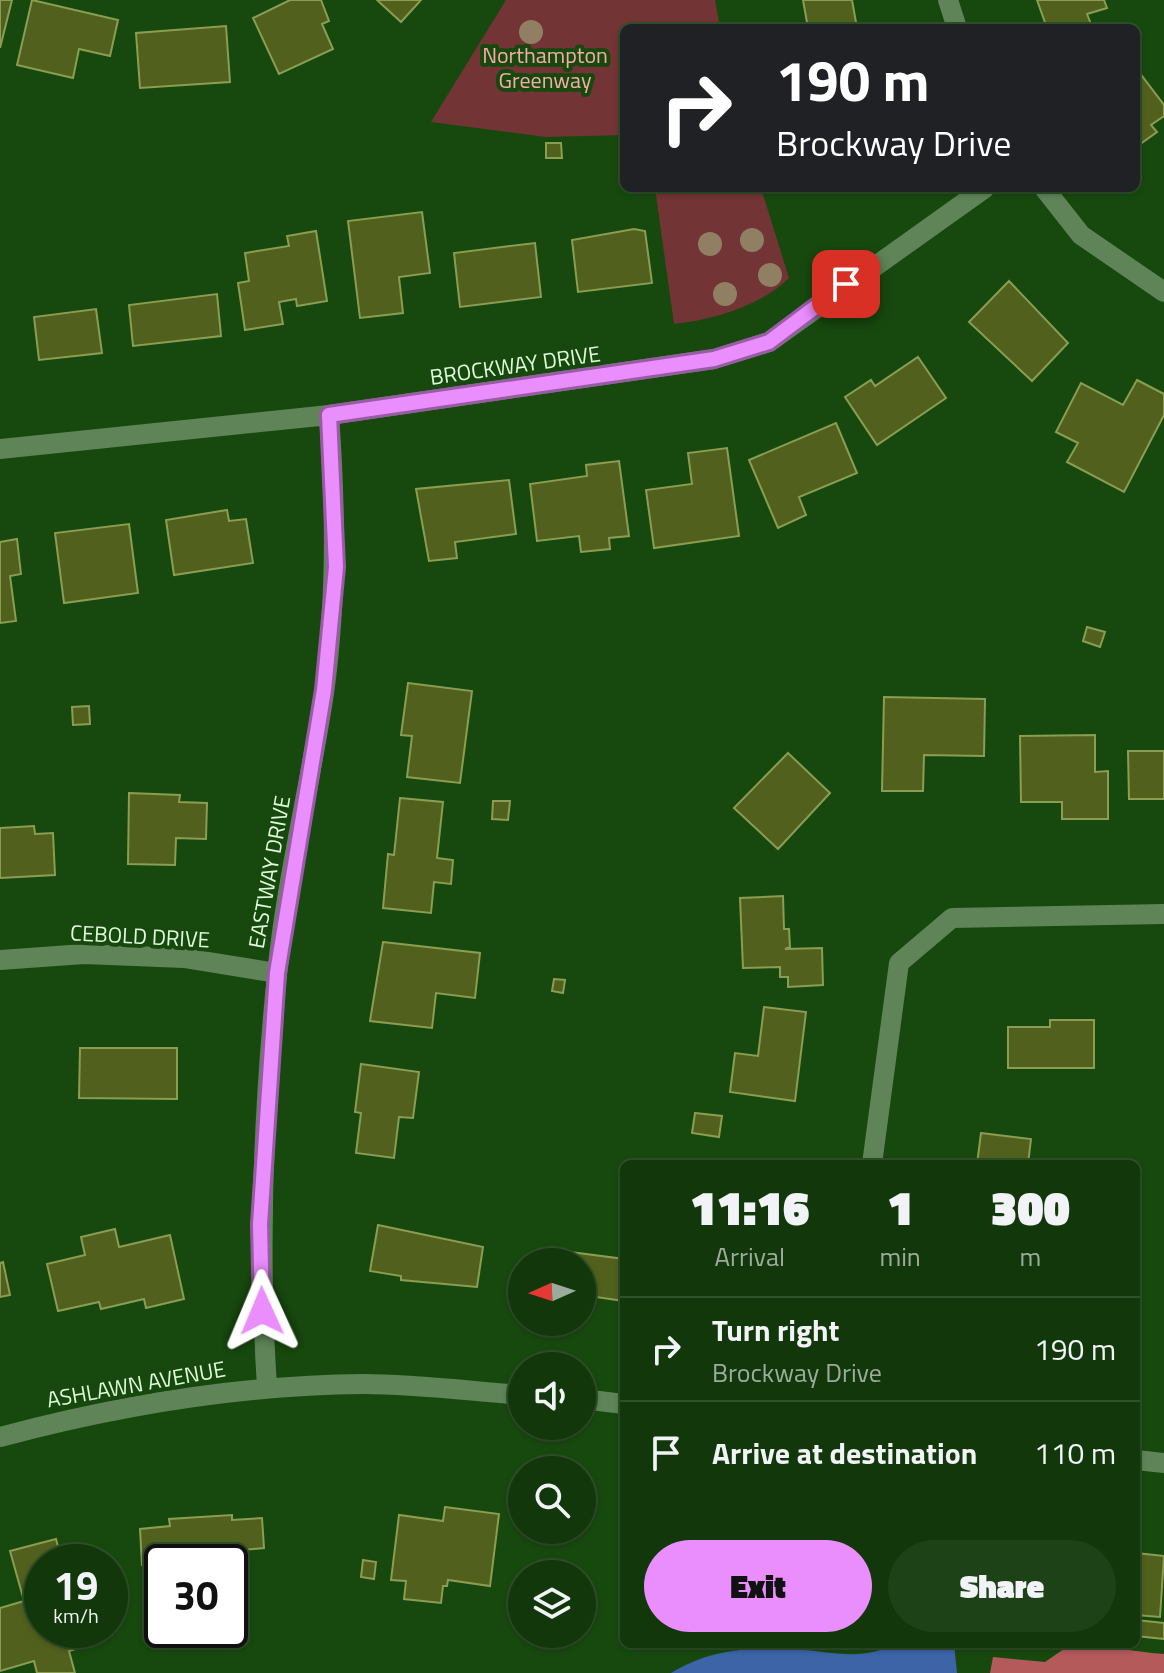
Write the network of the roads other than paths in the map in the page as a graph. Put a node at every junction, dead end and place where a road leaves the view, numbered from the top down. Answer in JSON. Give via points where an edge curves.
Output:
{"nodes":[{"id":1,"x":948,"y":0,"type":"edge"},
{"id":2,"x":956,"y":24,"type":"edge"},
{"id":3,"x":979,"y":192,"type":"edge"},
{"id":4,"x":1047,"y":192,"type":"edge"},
{"id":5,"x":1164,"y":292,"type":"edge"},
{"id":6,"x":329,"y":415,"type":"junction"},
{"id":7,"x":0,"y":449,"type":"edge"},
{"id":8,"x":1164,"y":914,"type":"edge"},
{"id":9,"x":0,"y":960,"type":"edge"},
{"id":10,"x":277,"y":973,"type":"junction"},
{"id":11,"x":873,"y":1160,"type":"edge"},
{"id":12,"x":267,"y":1387,"type":"junction"},
{"id":13,"x":508,"y":1394,"type":"edge"},
{"id":14,"x":596,"y":1401,"type":"edge"},
{"id":15,"x":620,"y":1404,"type":"edge"},
{"id":16,"x":0,"y":1437,"type":"edge"},
{"id":17,"x":1140,"y":1460,"type":"edge"},
{"id":18,"x":1164,"y":1463,"type":"edge"}],
"edges":[{"from":1,"to":2,"type":"street"},
{"from":3,"to":6,"type":"street","name":"BROCKWAY DRIVE","via":[[769,342],[650,371]]},
{"from":4,"to":5,"type":"street","via":[[1081,235]]},
{"from":6,"to":7,"type":"street","name":"BROCKWAY DRIVE"},
{"from":6,"to":10,"type":"street","name":"EASTWAY DRIVE","via":[[336,553],[330,629]]},
{"from":8,"to":11,"type":"street","via":[[952,918],[899,963]]},
{"from":9,"to":10,"type":"street","name":"CEBOLD DRIVE","via":[[84,954],[184,958]]},
{"from":10,"to":12,"type":"street","name":"EASTWAY DRIVE","via":[[260,1224]]},
{"from":12,"to":13,"type":"street","name":"ASHLAWN AVENUE","via":[[366,1384]]},
{"from":12,"to":16,"type":"street","name":"ASHLAWN AVENUE","via":[[85,1414]]},
{"from":14,"to":15,"type":"street"},
{"from":17,"to":18,"type":"street"}]}
